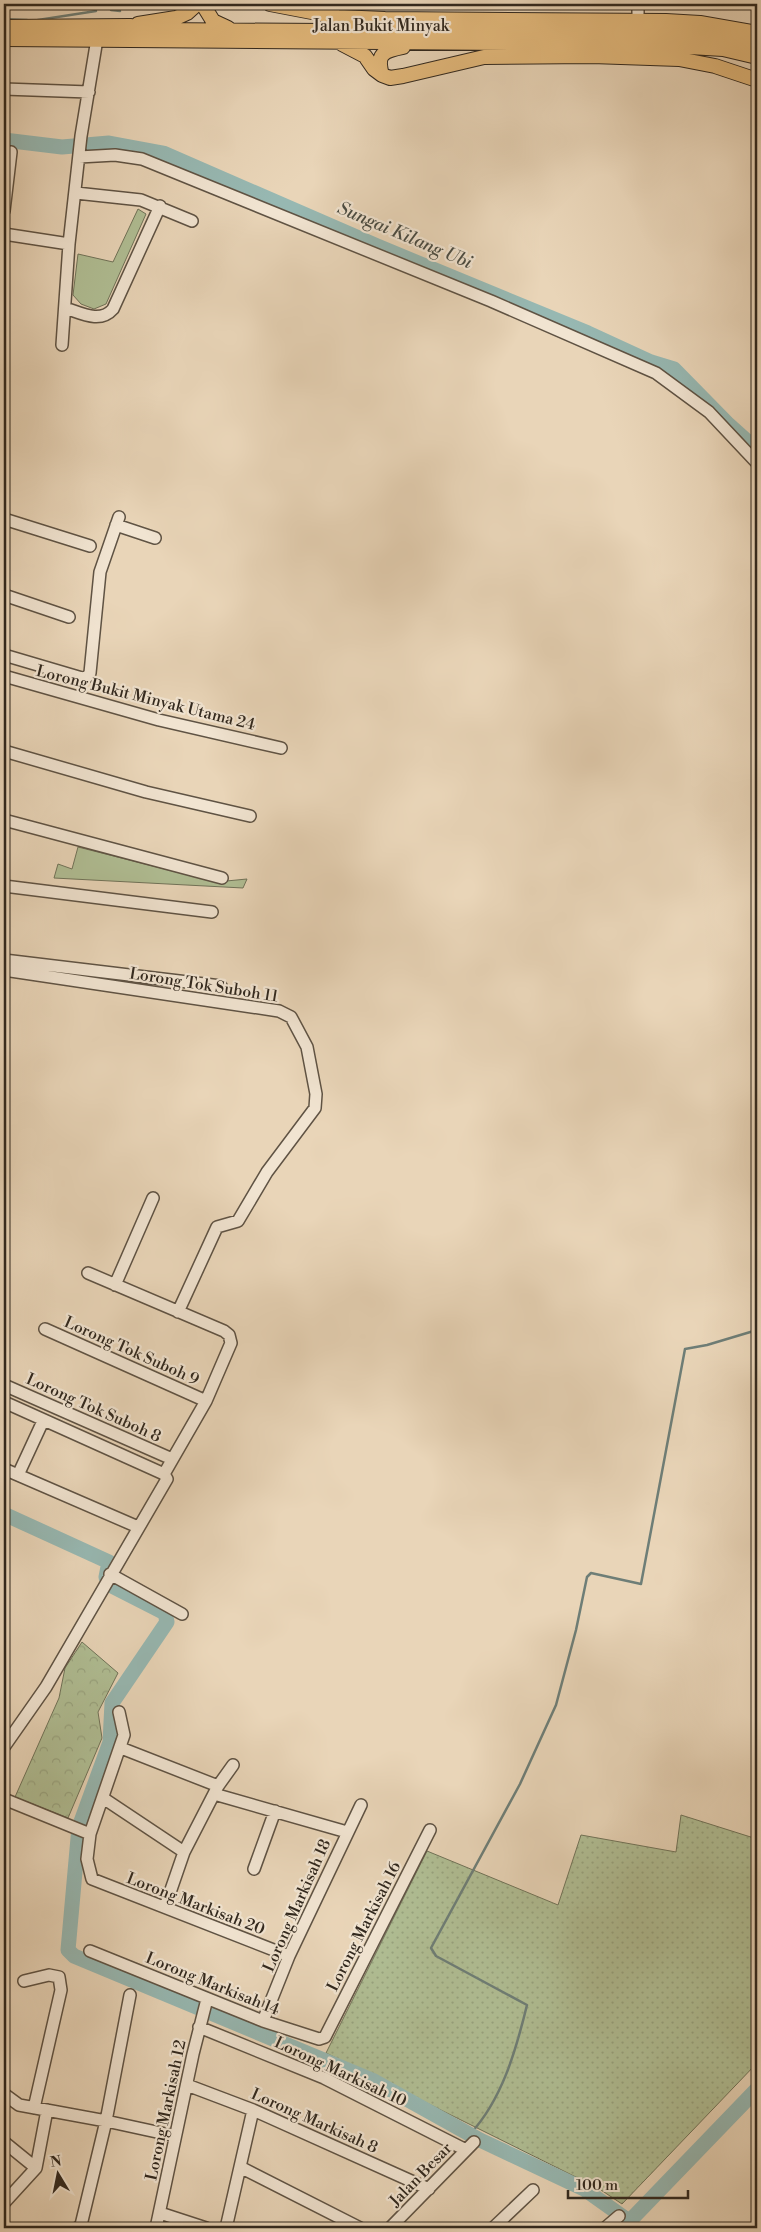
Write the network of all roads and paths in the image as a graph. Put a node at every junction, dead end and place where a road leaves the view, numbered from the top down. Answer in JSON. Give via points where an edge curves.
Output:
{"nodes":[{"id":1,"x":197,"y":4,"type":"edge"},
{"id":2,"x":206,"y":4,"type":"edge"},
{"id":3,"x":270,"y":4,"type":"edge"},
{"id":4,"x":638,"y":4,"type":"edge"},
{"id":5,"x":638,"y":20,"type":"junction"},
{"id":6,"x":130,"y":26,"type":"junction"},
{"id":7,"x":4,"y":27,"type":"edge"},
{"id":8,"x":233,"y":30,"type":"junction"},
{"id":9,"x":757,"y":33,"type":"edge"},
{"id":10,"x":421,"y":37,"type":"junction"},
{"id":11,"x":4,"y":38,"type":"edge"},
{"id":12,"x":97,"y":39,"type":"junction"},
{"id":13,"x":339,"y":42,"type":"junction"},
{"id":14,"x":757,"y":47,"type":"edge"},
{"id":15,"x":757,"y":57,"type":"edge"},
{"id":16,"x":382,"y":75,"type":"junction"},
{"id":17,"x":757,"y":80,"type":"edge"},
{"id":18,"x":4,"y":90,"type":"edge"},
{"id":19,"x":89,"y":92,"type":"junction"},
{"id":20,"x":11,"y":152,"type":"dead end"},
{"id":21,"x":79,"y":156,"type":"junction"},
{"id":22,"x":76,"y":193,"type":"junction"},
{"id":23,"x":160,"y":206,"type":"junction"},
{"id":24,"x":4,"y":211,"type":"edge"},
{"id":25,"x":192,"y":220,"type":"dead end"},
{"id":26,"x":4,"y":234,"type":"edge"},
{"id":27,"x":69,"y":244,"type":"junction"},
{"id":28,"x":65,"y":308,"type":"junction"},
{"id":29,"x":62,"y":345,"type":"dead end"},
{"id":30,"x":757,"y":463,"type":"edge"},
{"id":31,"x":4,"y":519,"type":"edge"},
{"id":32,"x":155,"y":538,"type":"dead end"},
{"id":33,"x":90,"y":546,"type":"dead end"},
{"id":34,"x":4,"y":596,"type":"edge"},
{"id":35,"x":69,"y":616,"type":"dead end"},
{"id":36,"x":4,"y":655,"type":"edge"},
{"id":37,"x":4,"y":676,"type":"edge"},
{"id":38,"x":280,"y":748,"type":"dead end"},
{"id":39,"x":4,"y":751,"type":"edge"},
{"id":40,"x":250,"y":816,"type":"dead end"},
{"id":41,"x":4,"y":820,"type":"edge"},
{"id":42,"x":222,"y":878,"type":"dead end"},
{"id":43,"x":4,"y":886,"type":"edge"},
{"id":44,"x":212,"y":912,"type":"dead end"},
{"id":45,"x":4,"y":960,"type":"edge"},
{"id":46,"x":4,"y":970,"type":"edge"},
{"id":47,"x":222,"y":986,"type":"dead end"},
{"id":48,"x":153,"y":1198,"type":"dead end"},
{"id":49,"x":88,"y":1273,"type":"dead end"},
{"id":50,"x":116,"y":1285,"type":"junction"},
{"id":51,"x":178,"y":1312,"type":"junction"},
{"id":52,"x":45,"y":1329,"type":"dead end"},
{"id":53,"x":4,"y":1385,"type":"edge"},
{"id":54,"x":206,"y":1401,"type":"junction"},
{"id":55,"x":4,"y":1402,"type":"edge"},
{"id":56,"x":43,"y":1421,"type":"junction"},
{"id":57,"x":172,"y":1459,"type":"junction"},
{"id":58,"x":4,"y":1469,"type":"edge"},
{"id":59,"x":18,"y":1475,"type":"junction"},
{"id":60,"x":165,"y":1478,"type":"junction"},
{"id":61,"x":138,"y":1527,"type":"junction"},
{"id":62,"x":108,"y":1578,"type":"junction"},
{"id":63,"x":182,"y":1614,"type":"dead end"},
{"id":64,"x":119,"y":1712,"type":"dead end"},
{"id":65,"x":4,"y":1747,"type":"edge"},
{"id":66,"x":121,"y":1748,"type":"junction"},
{"id":67,"x":233,"y":1765,"type":"dead end"},
{"id":68,"x":216,"y":1790,"type":"junction"},
{"id":69,"x":103,"y":1798,"type":"junction"},
{"id":70,"x":4,"y":1799,"type":"edge"},
{"id":71,"x":361,"y":1804,"type":"dead end"},
{"id":72,"x":275,"y":1811,"type":"junction"},
{"id":73,"x":430,"y":1830,"type":"dead end"},
{"id":74,"x":347,"y":1832,"type":"junction"},
{"id":75,"x":87,"y":1833,"type":"junction"},
{"id":76,"x":184,"y":1852,"type":"junction"},
{"id":77,"x":254,"y":1869,"type":"dead end"},
{"id":78,"x":165,"y":1907,"type":"junction"},
{"id":79,"x":90,"y":1951,"type":"dead end"},
{"id":80,"x":289,"y":1956,"type":"junction"},
{"id":81,"x":24,"y":1982,"type":"dead end"},
{"id":82,"x":130,"y":1995,"type":"dead end"},
{"id":83,"x":206,"y":2002,"type":"junction"},
{"id":84,"x":263,"y":2021,"type":"junction"},
{"id":85,"x":200,"y":2024,"type":"junction"},
{"id":86,"x":325,"y":2037,"type":"joint"},
{"id":87,"x":186,"y":2085,"type":"junction"},
{"id":88,"x":4,"y":2094,"type":"edge"},
{"id":89,"x":34,"y":2108,"type":"junction"},
{"id":90,"x":47,"y":2110,"type":"junction"},
{"id":91,"x":253,"y":2110,"type":"junction"},
{"id":92,"x":106,"y":2121,"type":"junction"},
{"id":93,"x":175,"y":2136,"type":"junction"},
{"id":94,"x":4,"y":2142,"type":"edge"},
{"id":95,"x":470,"y":2146,"type":"joint"},
{"id":96,"x":240,"y":2167,"type":"junction"},
{"id":97,"x":36,"y":2168,"type":"junction"},
{"id":98,"x":429,"y":2188,"type":"junction"},
{"id":99,"x":533,"y":2190,"type":"dead end"},
{"id":100,"x":4,"y":2203,"type":"edge"},
{"id":101,"x":160,"y":2213,"type":"junction"},
{"id":102,"x":619,"y":2216,"type":"dead end"},
{"id":103,"x":77,"y":2228,"type":"edge"},
{"id":104,"x":156,"y":2228,"type":"edge"},
{"id":105,"x":206,"y":2228,"type":"edge"},
{"id":106,"x":226,"y":2228,"type":"edge"},
{"id":107,"x":360,"y":2228,"type":"edge"},
{"id":108,"x":390,"y":2228,"type":"edge"},
{"id":109,"x":493,"y":2228,"type":"edge"},
{"id":110,"x":605,"y":2228,"type":"edge"}],
"edges":[{"from":1,"to":6,"type":"main road","via":[[187,14],[176,18]]},
{"from":2,"to":8,"type":"main road","via":[[213,21]]},
{"from":3,"to":5,"type":"main road","via":[[338,17],[385,20]]},
{"from":4,"to":5,"type":"street"},
{"from":5,"to":9,"type":"main road","via":[[700,23]]},
{"from":6,"to":7,"type":"main road","name":"Jalan Bukit Minyak"},
{"from":6,"to":8,"type":"main road","name":"Jalan Bukit Minyak","via":[[154,30]]},
{"from":8,"to":10,"type":"main road","name":"Jalan Bukit Minyak"},
{"from":10,"to":13,"type":"main road","name":"Jalan Bukit Minyak"},
{"from":10,"to":14,"type":"main road","name":"Jalan Bukit Minyak","via":[[688,34]]},
{"from":10,"to":15,"type":"main road","name":"Jalan Bukit Minyak","via":[[688,45]]},
{"from":10,"to":16,"type":"main road","via":[[381,56]]},
{"from":11,"to":12,"type":"main road","name":"Jalan Bukit Minyak"},
{"from":12,"to":13,"type":"main road","name":"Jalan Bukit Minyak"},
{"from":12,"to":19,"type":"street"},
{"from":13,"to":16,"type":"main road","via":[[366,56]]},
{"from":16,"to":17,"type":"main road","via":[[390,78],[403,76],[484,57],[575,56],[678,59],[715,66]]},
{"from":18,"to":19,"type":"street"},
{"from":19,"to":21,"type":"street"},
{"from":20,"to":24,"type":"street"},
{"from":21,"to":22,"type":"street"},
{"from":21,"to":30,"type":"street","via":[[142,159],[491,301],[656,373],[710,412]]},
{"from":22,"to":23,"type":"street","via":[[141,200]]},
{"from":22,"to":27,"type":"street"},
{"from":23,"to":25,"type":"street"},
{"from":23,"to":28,"type":"street","via":[[108,315],[100,318]]},
{"from":26,"to":27,"type":"street"},
{"from":27,"to":28,"type":"street"},
{"from":28,"to":29,"type":"street"},
{"from":31,"to":33,"type":"street"},
{"from":32,"to":36,"type":"street","via":[[117,521],[100,572],[87,677]]},
{"from":34,"to":35,"type":"street"},
{"from":37,"to":38,"type":"street","name":"Lorong Bukit Minyak Utama 24","via":[[160,720]]},
{"from":39,"to":40,"type":"street","via":[[146,792]]},
{"from":41,"to":42,"type":"street"},
{"from":43,"to":44,"type":"street"},
{"from":45,"to":47,"type":"street"},
{"from":46,"to":51,"type":"street","name":"Lorong Tok Suboh 11","via":[[279,1011],[291,1017],[299,1030],[312,1065],[315,1108],[279,1153],[238,1221],[217,1228]]},
{"from":48,"to":50,"type":"street"},
{"from":49,"to":50,"type":"street"},
{"from":50,"to":51,"type":"street"},
{"from":51,"to":54,"type":"street","via":[[224,1331],[231,1339]]},
{"from":52,"to":54,"type":"street","name":"Lorong Tok Suboh 9"},
{"from":53,"to":57,"type":"street","name":"Lorong Tok Suboh 8"},
{"from":54,"to":57,"type":"street"},
{"from":55,"to":56,"type":"street"},
{"from":56,"to":59,"type":"street"},
{"from":56,"to":60,"type":"street"},
{"from":57,"to":60,"type":"street"},
{"from":58,"to":59,"type":"street"},
{"from":59,"to":61,"type":"street"},
{"from":60,"to":61,"type":"street"},
{"from":61,"to":62,"type":"street"},
{"from":62,"to":63,"type":"street"},
{"from":62,"to":65,"type":"street","via":[[46,1687]]},
{"from":64,"to":66,"type":"street","via":[[124,1728]]},
{"from":66,"to":68,"type":"street"},
{"from":66,"to":69,"type":"street"},
{"from":67,"to":68,"type":"street"},
{"from":68,"to":72,"type":"street"},
{"from":68,"to":76,"type":"street"},
{"from":69,"to":75,"type":"street"},
{"from":69,"to":76,"type":"street"},
{"from":70,"to":75,"type":"street"},
{"from":71,"to":74,"type":"street","name":"Lorong Markisah 18"},
{"from":72,"to":74,"type":"street"},
{"from":72,"to":77,"type":"street"},
{"from":73,"to":86,"type":"street","name":"Lorong Markisah 16"},
{"from":74,"to":80,"type":"street","name":"Lorong Markisah 18"},
{"from":75,"to":78,"type":"street","name":"Lorong Markisah 20","via":[[87,1859],[92,1879]]},
{"from":76,"to":78,"type":"street"},
{"from":78,"to":80,"type":"street","name":"Lorong Markisah 20"},
{"from":79,"to":83,"type":"street","name":"Lorong Markisah 14"},
{"from":80,"to":84,"type":"street","name":"Lorong Markisah 18"},
{"from":81,"to":89,"type":"street","via":[[49,1975],[59,1978],[62,1990]]},
{"from":82,"to":92,"type":"street"},
{"from":83,"to":84,"type":"street","name":"Lorong Markisah 14"},
{"from":83,"to":85,"type":"street","name":"Lorong Markisah 12"},
{"from":84,"to":86,"type":"street","name":"Lorong Markisah 14","via":[[312,2039]]},
{"from":85,"to":87,"type":"street","name":"Lorong Markisah 12"},
{"from":85,"to":95,"type":"street","name":"Lorong Markisah 10"},
{"from":87,"to":91,"type":"street","name":"Lorong Markisah 8"},
{"from":87,"to":93,"type":"street","name":"Lorong Markisah 12"},
{"from":88,"to":89,"type":"street","via":[[20,2105]]},
{"from":89,"to":90,"type":"street"},
{"from":90,"to":92,"type":"street"},
{"from":90,"to":97,"type":"street"},
{"from":91,"to":96,"type":"street"},
{"from":91,"to":98,"type":"street","name":"Lorong Markisah 8"},
{"from":92,"to":93,"type":"street"},
{"from":92,"to":103,"type":"street","via":[[81,2225]]},
{"from":93,"to":101,"type":"street","name":"Lorong Markisah 12"},
{"from":94,"to":97,"type":"street"},
{"from":95,"to":98,"type":"street","name":"Jalan Besar"},
{"from":96,"to":106,"type":"street"},
{"from":96,"to":107,"type":"street"},
{"from":97,"to":100,"type":"street"},
{"from":98,"to":108,"type":"street","name":"Jalan Besar"},
{"from":99,"to":109,"type":"street"},
{"from":101,"to":104,"type":"street","name":"Lorong Markisah 12"},
{"from":101,"to":105,"type":"street"},
{"from":102,"to":110,"type":"street"}]}
